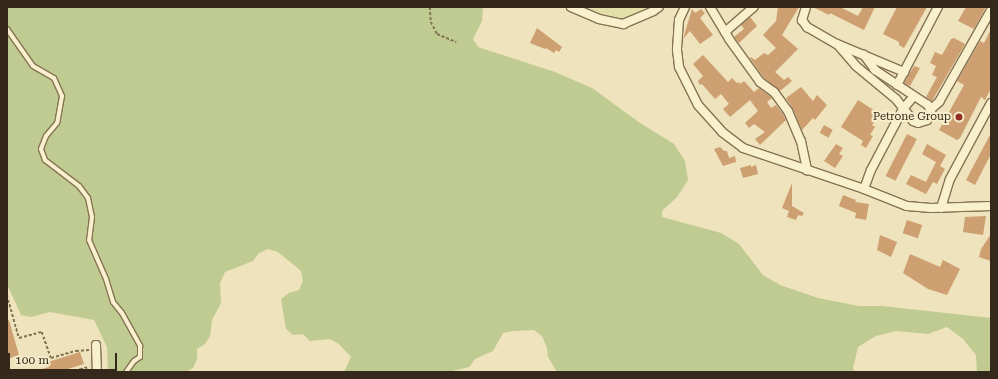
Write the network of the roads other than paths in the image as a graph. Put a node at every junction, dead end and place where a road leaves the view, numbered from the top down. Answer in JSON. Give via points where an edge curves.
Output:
{"nodes":[{"id":1,"x":571,"y":7,"type":"edge"},
{"id":2,"x":659,"y":7,"type":"edge"},
{"id":3,"x":684,"y":7,"type":"edge"},
{"id":4,"x":710,"y":7,"type":"edge"},
{"id":5,"x":754,"y":7,"type":"edge"},
{"id":6,"x":806,"y":7,"type":"edge"},
{"id":7,"x":938,"y":7,"type":"edge"},
{"id":8,"x":991,"y":10,"type":"edge"},
{"id":9,"x":7,"y":29,"type":"edge"},
{"id":10,"x":725,"y":32,"type":"junction"},
{"id":11,"x":837,"y":44,"type":"junction"},
{"id":12,"x":864,"y":55,"type":"junction"},
{"id":13,"x":904,"y":72,"type":"junction"},
{"id":14,"x":897,"y":85,"type":"junction"},
{"id":15,"x":913,"y":97,"type":"junction"},
{"id":16,"x":991,"y":103,"type":"edge"},
{"id":17,"x":903,"y":109,"type":"junction"},
{"id":18,"x":931,"y":109,"type":"junction"},
{"id":19,"x":807,"y":170,"type":"junction"},
{"id":20,"x":864,"y":189,"type":"junction"},
{"id":21,"x":991,"y":206,"type":"edge"},
{"id":22,"x":941,"y":208,"type":"junction"},
{"id":23,"x":96,"y":347,"type":"road end"},
{"id":24,"x":97,"y":369,"type":"edge"},
{"id":25,"x":126,"y":372,"type":"edge"}],
"edges":[{"from":1,"to":2,"type":"street","via":[[623,24]]},
{"from":3,"to":19,"type":"street","via":[[679,20],[679,67],[698,105],[722,132],[743,148]]},
{"from":4,"to":10,"type":"street"},
{"from":5,"to":10,"type":"street"},
{"from":6,"to":11,"type":"street","via":[[802,16],[804,24]]},
{"from":7,"to":13,"type":"street"},
{"from":8,"to":18,"type":"street","via":[[939,102]]},
{"from":9,"to":25,"type":"lane","via":[[33,66],[54,78],[62,96],[56,123],[46,136],[41,149],[45,160],[79,186],[88,198],[92,217],[89,240],[113,302],[140,346],[140,357]]},
{"from":10,"to":19,"type":"street","via":[[760,82],[774,92],[788,111],[801,141]]},
{"from":11,"to":12,"type":"street"},
{"from":11,"to":17,"type":"street","via":[[850,61],[893,96]]},
{"from":12,"to":13,"type":"street"},
{"from":12,"to":14,"type":"street","via":[[876,70]]},
{"from":13,"to":14,"type":"street"},
{"from":14,"to":15,"type":"street"},
{"from":15,"to":17,"type":"street"},
{"from":15,"to":18,"type":"street"},
{"from":16,"to":22,"type":"street","via":[[950,179]]},
{"from":17,"to":18,"type":"street","via":[[909,118],[918,123],[927,120]]},
{"from":17,"to":20,"type":"street","via":[[871,170]]},
{"from":19,"to":20,"type":"street"},
{"from":20,"to":22,"type":"street","via":[[907,206]]},
{"from":21,"to":22,"type":"street"},
{"from":23,"to":24,"type":"street"}]}
